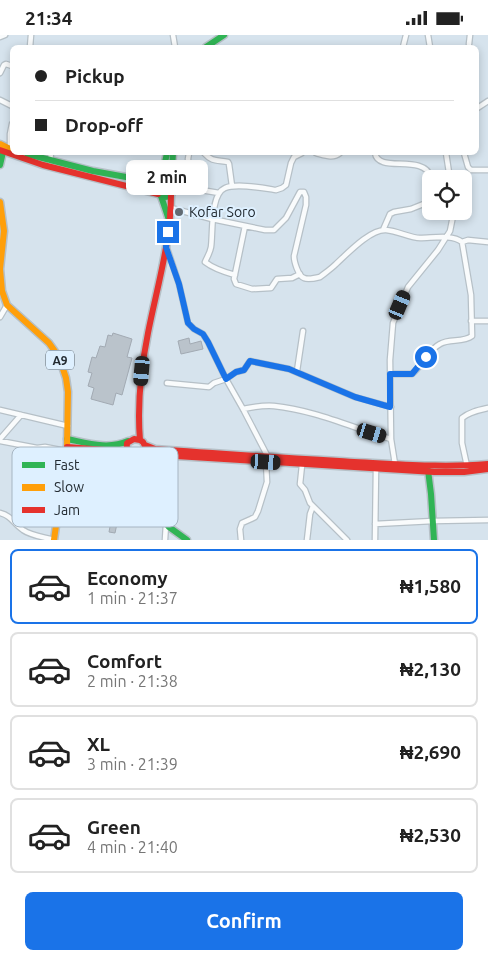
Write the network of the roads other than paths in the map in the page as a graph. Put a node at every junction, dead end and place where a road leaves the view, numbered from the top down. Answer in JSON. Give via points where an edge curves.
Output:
{"nodes":[{"id":1,"x":5,"y":35,"type":"edge"},
{"id":2,"x":224,"y":35,"type":"edge"},
{"id":3,"x":470,"y":35,"type":"edge"},
{"id":4,"x":0,"y":37,"type":"edge"},
{"id":5,"x":469,"y":44,"type":"dead end"},
{"id":6,"x":209,"y":45,"type":"edge"},
{"id":7,"x":10,"y":65,"type":"edge"},
{"id":8,"x":0,"y":73,"type":"edge"},
{"id":9,"x":10,"y":134,"type":"edge"},
{"id":10,"x":5,"y":149,"type":"edge"},
{"id":11,"x":19,"y":155,"type":"edge"},
{"id":12,"x":28,"y":155,"type":"edge"},
{"id":13,"x":51,"y":155,"type":"edge"},
{"id":14,"x":167,"y":155,"type":"edge"},
{"id":15,"x":173,"y":155,"type":"edge"},
{"id":16,"x":189,"y":155,"type":"edge"},
{"id":17,"x":206,"y":155,"type":"edge"},
{"id":18,"x":298,"y":155,"type":"edge"},
{"id":19,"x":376,"y":155,"type":"edge"},
{"id":20,"x":446,"y":155,"type":"edge"},
{"id":21,"x":465,"y":155,"type":"edge"},
{"id":22,"x":50,"y":161,"type":"junction"},
{"id":23,"x":0,"y":165,"type":"edge"},
{"id":24,"x":426,"y":170,"type":"edge"},
{"id":25,"x":449,"y":170,"type":"edge"},
{"id":26,"x":488,"y":170,"type":"edge"},
{"id":27,"x":160,"y":182,"type":"junction"},
{"id":28,"x":172,"y":184,"type":"junction"},
{"id":29,"x":232,"y":187,"type":"junction"},
{"id":30,"x":220,"y":193,"type":"junction"},
{"id":31,"x":171,"y":194,"type":"junction"},
{"id":32,"x":160,"y":195,"type":"junction"},
{"id":33,"x":0,"y":202,"type":"edge"},
{"id":34,"x":422,"y":205,"type":"edge"},
{"id":35,"x":171,"y":208,"type":"junction"},
{"id":36,"x":212,"y":219,"type":"junction"},
{"id":37,"x":452,"y":220,"type":"edge"},
{"id":38,"x":169,"y":221,"type":"junction"},
{"id":39,"x":245,"y":226,"type":"junction"},
{"id":40,"x":384,"y":230,"type":"junction"},
{"id":41,"x":2,"y":237,"type":"edge"},
{"id":42,"x":446,"y":237,"type":"junction"},
{"id":43,"x":462,"y":242,"type":"junction"},
{"id":44,"x":488,"y":242,"type":"edge"},
{"id":45,"x":166,"y":247,"type":"junction"},
{"id":46,"x":300,"y":274,"type":"junction"},
{"id":47,"x":235,"y":275,"type":"junction"},
{"id":48,"x":4,"y":306,"type":"edge"},
{"id":49,"x":488,"y":315,"type":"edge"},
{"id":50,"x":0,"y":317,"type":"edge"},
{"id":51,"x":471,"y":321,"type":"junction"},
{"id":52,"x":487,"y":321,"type":"edge"},
{"id":53,"x":303,"y":331,"type":"dead end"},
{"id":54,"x":297,"y":371,"type":"junction"},
{"id":55,"x":390,"y":374,"type":"junction"},
{"id":56,"x":226,"y":379,"type":"junction"},
{"id":57,"x":167,"y":383,"type":"dead end"},
{"id":58,"x":390,"y":407,"type":"junction"},
{"id":59,"x":488,"y":408,"type":"edge"},
{"id":60,"x":243,"y":409,"type":"junction"},
{"id":61,"x":0,"y":410,"type":"edge"},
{"id":62,"x":21,"y":415,"type":"junction"},
{"id":63,"x":138,"y":419,"type":"junction"},
{"id":64,"x":68,"y":426,"type":"junction"},
{"id":65,"x":67,"y":439,"type":"junction"},
{"id":66,"x":391,"y":439,"type":"junction"},
{"id":67,"x":0,"y":440,"type":"edge"},
{"id":68,"x":130,"y":440,"type":"junction"},
{"id":69,"x":143,"y":442,"type":"junction"},
{"id":70,"x":33,"y":447,"type":"edge"},
{"id":71,"x":66,"y":447,"type":"edge"},
{"id":72,"x":126,"y":447,"type":"edge"},
{"id":73,"x":146,"y":447,"type":"edge"},
{"id":74,"x":152,"y":447,"type":"edge"},
{"id":75,"x":178,"y":451,"type":"edge"},
{"id":76,"x":178,"y":456,"type":"edge"},
{"id":77,"x":267,"y":459,"type":"junction"},
{"id":78,"x":395,"y":464,"type":"junction"},
{"id":79,"x":488,"y":464,"type":"edge"},
{"id":80,"x":302,"y":465,"type":"junction"},
{"id":81,"x":467,"y":466,"type":"junction"},
{"id":82,"x":376,"y":468,"type":"junction"},
{"id":83,"x":431,"y":469,"type":"junction"},
{"id":84,"x":488,"y":469,"type":"edge"},
{"id":85,"x":313,"y":505,"type":"junction"},
{"id":86,"x":0,"y":513,"type":"edge"},
{"id":87,"x":488,"y":520,"type":"edge"},
{"id":88,"x":12,"y":521,"type":"edge"},
{"id":89,"x":433,"y":521,"type":"junction"},
{"id":90,"x":374,"y":524,"type":"junction"},
{"id":91,"x":19,"y":527,"type":"edge"},
{"id":92,"x":56,"y":527,"type":"edge"},
{"id":93,"x":166,"y":527,"type":"edge"},
{"id":94,"x":169,"y":527,"type":"edge"},
{"id":95,"x":54,"y":540,"type":"edge"},
{"id":96,"x":165,"y":540,"type":"edge"},
{"id":97,"x":187,"y":540,"type":"edge"},
{"id":98,"x":240,"y":540,"type":"edge"},
{"id":99,"x":307,"y":540,"type":"edge"},
{"id":100,"x":347,"y":540,"type":"edge"},
{"id":101,"x":375,"y":540,"type":"edge"},
{"id":102,"x":434,"y":540,"type":"edge"}],
"edges":[{"from":1,"to":4,"type":"street"},
{"from":2,"to":6,"type":"main road"},
{"from":3,"to":5,"type":"street"},
{"from":7,"to":8,"type":"street","via":[[4,65]]},
{"from":9,"to":10,"type":"street"},
{"from":10,"to":23,"type":"main road"},
{"from":11,"to":32,"type":"main road","via":[[43,165]]},
{"from":12,"to":22,"type":"main road"},
{"from":13,"to":22,"type":"street"},
{"from":14,"to":27,"type":"main road"},
{"from":15,"to":28,"type":"main road"},
{"from":16,"to":30,"type":"street","via":[[191,187]]},
{"from":17,"to":29,"type":"street","via":[[214,161],[229,164]]},
{"from":18,"to":29,"type":"street","via":[[291,163],[286,185],[282,188]]},
{"from":19,"to":24,"type":"street","via":[[385,163],[411,164]]},
{"from":20,"to":25,"type":"street"},
{"from":21,"to":26,"type":"street","via":[[471,170]]},
{"from":22,"to":27,"type":"main road"},
{"from":27,"to":28,"type":"main road"},
{"from":27,"to":32,"type":"main road","via":[[156,188]]},
{"from":28,"to":31,"type":"main road"},
{"from":29,"to":30,"type":"street"},
{"from":30,"to":36,"type":"street"},
{"from":31,"to":32,"type":"main road"},
{"from":31,"to":35,"type":"main road"},
{"from":32,"to":38,"type":"main road"},
{"from":33,"to":41,"type":"main road"},
{"from":34,"to":40,"type":"street","via":[[390,214]]},
{"from":35,"to":36,"type":"street"},
{"from":35,"to":38,"type":"main road"},
{"from":36,"to":39,"type":"street"},
{"from":36,"to":47,"type":"street","via":[[210,249],[205,262]]},
{"from":37,"to":42,"type":"street"},
{"from":38,"to":45,"type":"main road"},
{"from":39,"to":46,"type":"street","via":[[274,229],[286,218],[300,192],[304,192],[306,205],[294,256]]},
{"from":39,"to":47,"type":"street"},
{"from":40,"to":42,"type":"street","via":[[419,238]]},
{"from":40,"to":46,"type":"street","via":[[363,240],[320,277],[304,278]]},
{"from":41,"to":48,"type":"main road","via":[[0,275]]},
{"from":42,"to":43,"type":"street"},
{"from":42,"to":55,"type":"street","via":[[408,287],[393,323]]},
{"from":43,"to":44,"type":"street"},
{"from":43,"to":51,"type":"street","via":[[471,295]]},
{"from":45,"to":56,"type":"street","via":[[188,323],[203,334]]},
{"from":45,"to":63,"type":"main road","via":[[148,333]]},
{"from":46,"to":47,"type":"street","via":[[277,279],[270,288],[252,289],[236,283]]},
{"from":48,"to":50,"type":"street"},
{"from":48,"to":64,"type":"main road","number":"A9","via":[[41,335],[59,357],[68,392]]},
{"from":49,"to":52,"type":"street"},
{"from":51,"to":52,"type":"street"},
{"from":51,"to":55,"type":"street","via":[[470,338],[439,344],[412,374]]},
{"from":53,"to":54,"type":"street"},
{"from":54,"to":56,"type":"street","via":[[250,361],[244,370]]},
{"from":54,"to":58,"type":"street","via":[[355,397]]},
{"from":55,"to":58,"type":"street"},
{"from":56,"to":57,"type":"street","via":[[208,388]]},
{"from":56,"to":60,"type":"street"},
{"from":58,"to":66,"type":"street"},
{"from":59,"to":81,"type":"street","via":[[462,419],[462,443]]},
{"from":60,"to":66,"type":"street","via":[[282,408]]},
{"from":60,"to":77,"type":"street"},
{"from":61,"to":62,"type":"street"},
{"from":62,"to":64,"type":"street"},
{"from":62,"to":67,"type":"street"},
{"from":63,"to":68,"type":"main road"},
{"from":63,"to":69,"type":"main road"},
{"from":64,"to":65,"type":"main road","number":"A9"},
{"from":65,"to":68,"type":"main road","via":[[102,445]]},
{"from":65,"to":71,"type":"main road","number":"A9"},
{"from":66,"to":78,"type":"street"},
{"from":67,"to":70,"type":"street"},
{"from":68,"to":69,"type":"main road"},
{"from":68,"to":72,"type":"main road"},
{"from":69,"to":73,"type":"main road"},
{"from":69,"to":74,"type":"main road"},
{"from":75,"to":77,"type":"main road"},
{"from":76,"to":77,"type":"main road"},
{"from":77,"to":78,"type":"main road"},
{"from":77,"to":80,"type":"main road"},
{"from":77,"to":98,"type":"street","via":[[268,482],[255,517],[242,523]]},
{"from":78,"to":83,"type":"main road"},
{"from":79,"to":81,"type":"main road"},
{"from":80,"to":82,"type":"main road"},
{"from":80,"to":85,"type":"street","via":[[300,484]]},
{"from":81,"to":83,"type":"main road"},
{"from":82,"to":83,"type":"main road"},
{"from":82,"to":90,"type":"street"},
{"from":83,"to":84,"type":"main road","via":[[464,472]]},
{"from":83,"to":89,"type":"main road"},
{"from":85,"to":99,"type":"street"},
{"from":85,"to":100,"type":"street"},
{"from":86,"to":88,"type":"street"},
{"from":87,"to":89,"type":"street"},
{"from":89,"to":90,"type":"street"},
{"from":89,"to":102,"type":"main road"},
{"from":90,"to":101,"type":"street"},
{"from":91,"to":95,"type":"street","via":[[33,535]]},
{"from":92,"to":95,"type":"main road","number":"A9"},
{"from":93,"to":96,"type":"street"},
{"from":94,"to":97,"type":"main road"}]}
